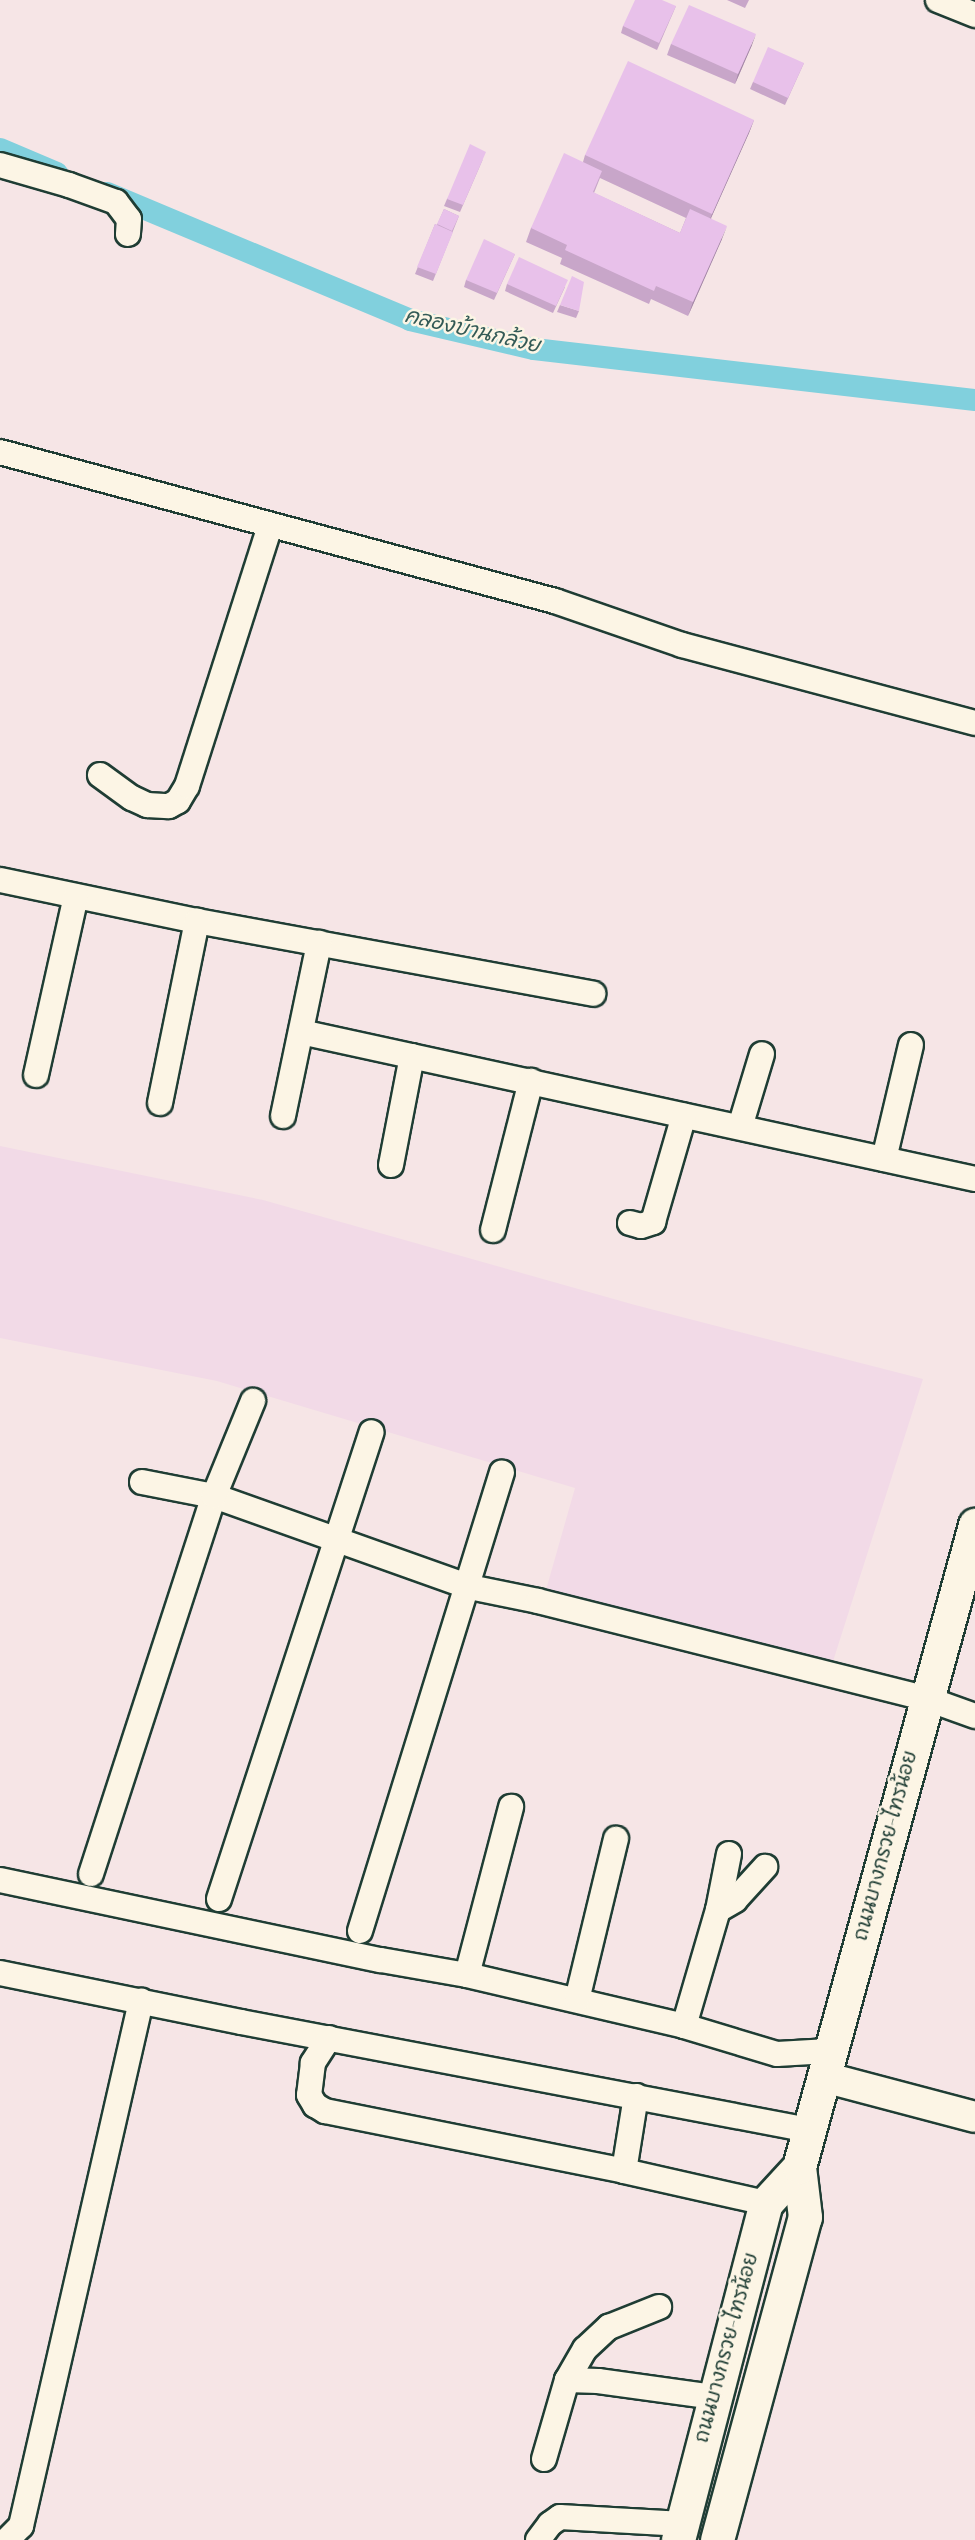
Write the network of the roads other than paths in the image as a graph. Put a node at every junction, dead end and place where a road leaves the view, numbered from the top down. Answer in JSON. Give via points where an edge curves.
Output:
{"nodes":[{"id":1,"x":938,"y":0,"type":"edge"},
{"id":2,"x":975,"y":15,"type":"edge"},
{"id":3,"x":0,"y":165,"type":"edge"},
{"id":4,"x":128,"y":234,"type":"dead end"},
{"id":5,"x":0,"y":452,"type":"edge"},
{"id":6,"x":270,"y":526,"type":"junction"},
{"id":7,"x":975,"y":723,"type":"edge"},
{"id":8,"x":100,"y":775,"type":"dead end"},
{"id":9,"x":0,"y":880,"type":"edge"},
{"id":10,"x":76,"y":896,"type":"junction"},
{"id":11,"x":197,"y":921,"type":"junction"},
{"id":12,"x":319,"y":943,"type":"junction"},
{"id":13,"x":593,"y":994,"type":"dead end"},
{"id":14,"x":301,"y":1032,"type":"junction"},
{"id":15,"x":911,"y":1045,"type":"dead end"},
{"id":16,"x":762,"y":1053,"type":"dead end"},
{"id":17,"x":412,"y":1056,"type":"junction"},
{"id":18,"x":36,"y":1074,"type":"dead end"},
{"id":19,"x":531,"y":1081,"type":"junction"},
{"id":20,"x":160,"y":1103,"type":"dead end"},
{"id":21,"x":684,"y":1115,"type":"junction"},
{"id":22,"x":283,"y":1116,"type":"dead end"},
{"id":23,"x":740,"y":1127,"type":"junction"},
{"id":24,"x":884,"y":1159,"type":"junction"},
{"id":25,"x":391,"y":1165,"type":"dead end"},
{"id":26,"x":975,"y":1179,"type":"edge"},
{"id":27,"x":630,"y":1223,"type":"dead end"},
{"id":28,"x":494,"y":1230,"type":"dead end"},
{"id":29,"x":253,"y":1401,"type":"dead end"},
{"id":30,"x":372,"y":1432,"type":"dead end"},
{"id":31,"x":502,"y":1473,"type":"dead end"},
{"id":32,"x":142,"y":1482,"type":"dead end"},
{"id":33,"x":214,"y":1496,"type":"junction"},
{"id":34,"x":975,"y":1525,"type":"edge"},
{"id":35,"x":336,"y":1538,"type":"junction"},
{"id":36,"x":469,"y":1587,"type":"junction"},
{"id":37,"x":926,"y":1698,"type":"junction"},
{"id":38,"x":975,"y":1716,"type":"edge"},
{"id":39,"x":511,"y":1807,"type":"dead end"},
{"id":40,"x":616,"y":1839,"type":"dead end"},
{"id":41,"x":729,"y":1854,"type":"dead end"},
{"id":42,"x":765,"y":1867,"type":"dead end"},
{"id":43,"x":91,"y":1874,"type":"dead end"},
{"id":44,"x":0,"y":1880,"type":"edge"},
{"id":45,"x":219,"y":1899,"type":"dead end"},
{"id":46,"x":718,"y":1910,"type":"junction"},
{"id":47,"x":360,"y":1931,"type":"dead end"},
{"id":48,"x":0,"y":1973,"type":"edge"},
{"id":49,"x":467,"y":1975,"type":"junction"},
{"id":50,"x":141,"y":2001,"type":"junction"},
{"id":51,"x":577,"y":2001,"type":"junction"},
{"id":52,"x":684,"y":2026,"type":"junction"},
{"id":53,"x":329,"y":2038,"type":"junction"},
{"id":54,"x":827,"y":2064,"type":"junction"},
{"id":55,"x":636,"y":2096,"type":"junction"},
{"id":56,"x":975,"y":2117,"type":"edge"},
{"id":57,"x":809,"y":2130,"type":"junction"},
{"id":58,"x":799,"y":2167,"type":"junction"},
{"id":59,"x":624,"y":2171,"type":"junction"},
{"id":60,"x":766,"y":2202,"type":"junction"},
{"id":61,"x":659,"y":2307,"type":"dead end"},
{"id":62,"x":567,"y":2380,"type":"junction"},
{"id":63,"x":715,"y":2397,"type":"junction"},
{"id":64,"x":544,"y":2459,"type":"dead end"},
{"id":65,"x":680,"y":2532,"type":"edge"},
{"id":66,"x":7,"y":2540,"type":"edge"},
{"id":67,"x":538,"y":2540,"type":"edge"},
{"id":68,"x":717,"y":2540,"type":"edge"}],
"edges":[{"from":1,"to":2,"type":"street"},
{"from":3,"to":4,"type":"street","via":[[116,202],[129,219]]},
{"from":5,"to":6,"type":"street"},
{"from":6,"to":7,"type":"street","via":[[555,601],[682,645]]},
{"from":6,"to":8,"type":"street","via":[[187,786],[178,801],[169,807],[147,805]]},
{"from":9,"to":10,"type":"street"},
{"from":10,"to":11,"type":"street"},
{"from":10,"to":18,"type":"street"},
{"from":11,"to":12,"type":"street"},
{"from":11,"to":20,"type":"street"},
{"from":12,"to":13,"type":"street"},
{"from":12,"to":14,"type":"street"},
{"from":14,"to":17,"type":"street"},
{"from":14,"to":22,"type":"street"},
{"from":15,"to":24,"type":"street"},
{"from":16,"to":23,"type":"street"},
{"from":17,"to":19,"type":"street"},
{"from":17,"to":25,"type":"street"},
{"from":19,"to":21,"type":"street"},
{"from":19,"to":28,"type":"street"},
{"from":21,"to":23,"type":"street"},
{"from":21,"to":27,"type":"street","via":[[653,1222],[642,1226]]},
{"from":23,"to":24,"type":"street"},
{"from":24,"to":26,"type":"street"},
{"from":29,"to":33,"type":"street"},
{"from":30,"to":35,"type":"street"},
{"from":31,"to":36,"type":"street"},
{"from":32,"to":33,"type":"street"},
{"from":33,"to":35,"type":"street"},
{"from":33,"to":43,"type":"street"},
{"from":34,"to":37,"type":"main road","name":"ถนนบางกรวย-ไทรน้อย"},
{"from":35,"to":36,"type":"street"},
{"from":35,"to":45,"type":"street"},
{"from":36,"to":37,"type":"street"},
{"from":36,"to":47,"type":"street"},
{"from":37,"to":38,"type":"street"},
{"from":37,"to":54,"type":"main road","name":"ถนนบางกรวย-ไทรน้อย"},
{"from":39,"to":49,"type":"street"},
{"from":40,"to":51,"type":"street"},
{"from":41,"to":46,"type":"street"},
{"from":42,"to":46,"type":"street","via":[[735,1900]]},
{"from":44,"to":49,"type":"street"},
{"from":46,"to":52,"type":"street"},
{"from":48,"to":50,"type":"street"},
{"from":49,"to":51,"type":"street"},
{"from":50,"to":53,"type":"street"},
{"from":50,"to":66,"type":"street","via":[[21,2526]]},
{"from":51,"to":52,"type":"street"},
{"from":52,"to":54,"type":"street","via":[[777,2054]]},
{"from":53,"to":55,"type":"street"},
{"from":53,"to":59,"type":"street","via":[[313,2063],[309,2095],[324,2111]]},
{"from":54,"to":56,"type":"street"},
{"from":54,"to":57,"type":"main road","name":"ถนนบางกรวย-ไทรน้อย"},
{"from":55,"to":57,"type":"street"},
{"from":55,"to":59,"type":"street"},
{"from":57,"to":58,"type":"main road","name":"ถนนบางกรวย-ไทรน้อย"},
{"from":58,"to":60,"type":"main road","name":"ถนนบางกรวย-ไทรน้อย"},
{"from":58,"to":68,"type":"main road","name":"ถนนบางกรวย-ไทรน้อย","via":[[805,2217]]},
{"from":59,"to":60,"type":"street"},
{"from":60,"to":63,"type":"main road","name":"ถนนบางกรวย-ไทรน้อย"},
{"from":61,"to":62,"type":"street","via":[[609,2327],[585,2349]]},
{"from":62,"to":63,"type":"street"},
{"from":62,"to":64,"type":"street"},
{"from":63,"to":65,"type":"main road","name":"ถนนบางกรวย-ไทรน้อย"},
{"from":65,"to":67,"type":"street","via":[[560,2517]]}]}
